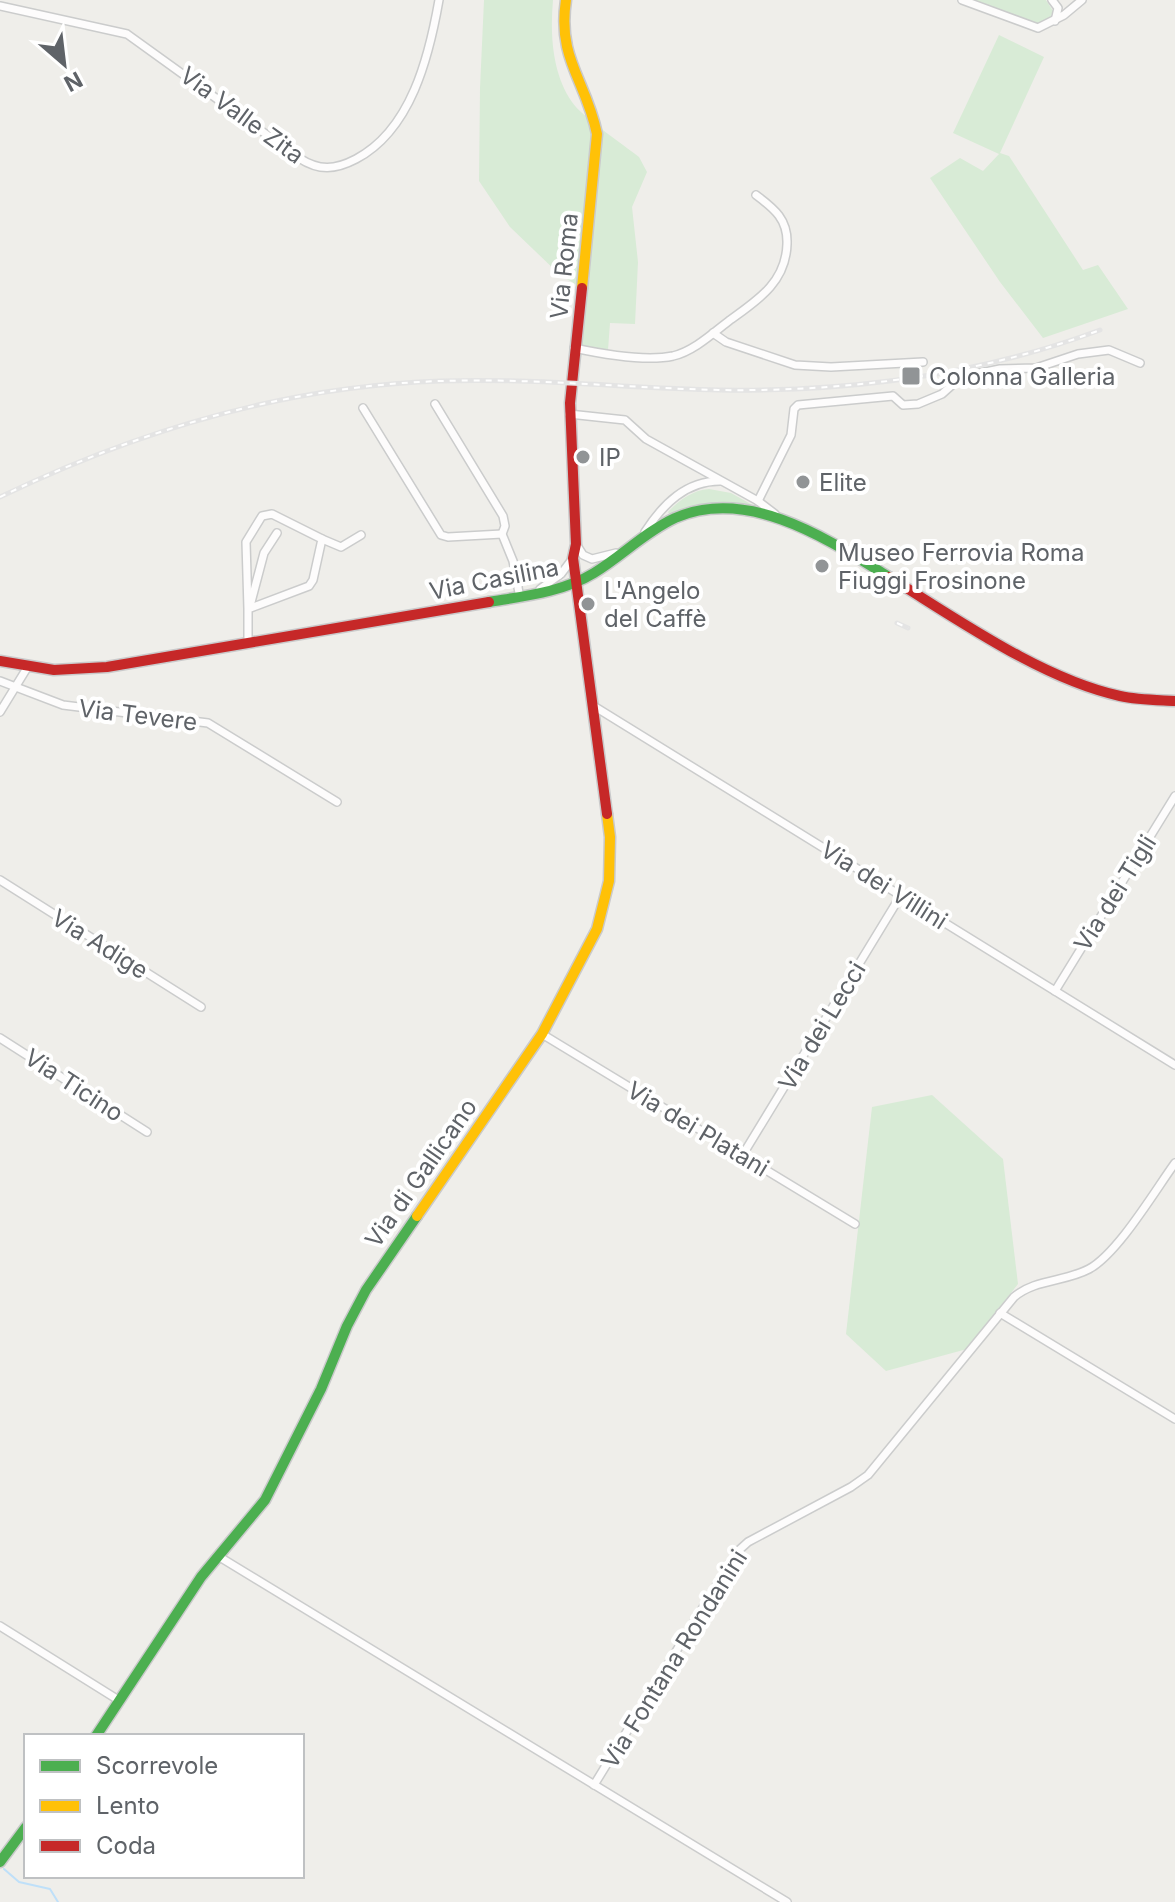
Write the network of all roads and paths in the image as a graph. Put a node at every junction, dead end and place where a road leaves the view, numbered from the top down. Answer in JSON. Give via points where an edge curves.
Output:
{"nodes":[{"id":1,"x":439,"y":0,"type":"edge"},
{"id":2,"x":962,"y":0,"type":"edge"},
{"id":3,"x":1052,"y":0,"type":"edge"},
{"id":4,"x":1082,"y":0,"type":"edge"},
{"id":5,"x":563,"y":3,"type":"edge"},
{"id":6,"x":0,"y":6,"type":"edge"},
{"id":7,"x":1055,"y":21,"type":"junction"},
{"id":8,"x":756,"y":195,"type":"dead end"},
{"id":9,"x":713,"y":333,"type":"junction"},
{"id":10,"x":574,"y":348,"type":"junction"},
{"id":11,"x":923,"y":362,"type":"dead end"},
{"id":12,"x":1140,"y":363,"type":"dead end"},
{"id":13,"x":435,"y":404,"type":"dead end"},
{"id":14,"x":363,"y":408,"type":"dead end"},
{"id":15,"x":569,"y":414,"type":"junction"},
{"id":16,"x":722,"y":481,"type":"junction"},
{"id":17,"x":758,"y":501,"type":"junction"},
{"id":18,"x":783,"y":520,"type":"junction"},
{"id":19,"x":277,"y":533,"type":"dead end"},
{"id":20,"x":502,"y":534,"type":"junction"},
{"id":21,"x":361,"y":535,"type":"dead end"},
{"id":22,"x":642,"y":538,"type":"junction"},
{"id":23,"x":322,"y":539,"type":"junction"},
{"id":24,"x":576,"y":544,"type":"junction"},
{"id":25,"x":629,"y":548,"type":"junction"},
{"id":26,"x":573,"y":558,"type":"junction"},
{"id":27,"x":577,"y":582,"type":"junction"},
{"id":28,"x":522,"y":597,"type":"junction"},
{"id":29,"x":248,"y":609,"type":"junction"},
{"id":30,"x":248,"y":644,"type":"junction"},
{"id":31,"x":0,"y":661,"type":"edge"},
{"id":32,"x":27,"y":668,"type":"junction"},
{"id":33,"x":0,"y":681,"type":"edge"},
{"id":34,"x":16,"y":687,"type":"junction"},
{"id":35,"x":1175,"y":701,"type":"edge"},
{"id":36,"x":592,"y":705,"type":"junction"},
{"id":37,"x":0,"y":712,"type":"edge"},
{"id":38,"x":1175,"y":796,"type":"edge"},
{"id":39,"x":337,"y":802,"type":"dead end"},
{"id":40,"x":0,"y":880,"type":"edge"},
{"id":41,"x":901,"y":895,"type":"junction"},
{"id":42,"x":1055,"y":991,"type":"junction"},
{"id":43,"x":201,"y":1007,"type":"dead end"},
{"id":44,"x":542,"y":1034,"type":"junction"},
{"id":45,"x":0,"y":1038,"type":"edge"},
{"id":46,"x":1175,"y":1065,"type":"edge"},
{"id":47,"x":147,"y":1132,"type":"dead end"},
{"id":48,"x":742,"y":1156,"type":"junction"},
{"id":49,"x":1175,"y":1163,"type":"edge"},
{"id":50,"x":855,"y":1224,"type":"dead end"},
{"id":51,"x":1000,"y":1313,"type":"junction"},
{"id":52,"x":1175,"y":1419,"type":"edge"},
{"id":53,"x":218,"y":1556,"type":"junction"},
{"id":54,"x":0,"y":1626,"type":"edge"},
{"id":55,"x":120,"y":1701,"type":"junction"},
{"id":56,"x":97,"y":1734,"type":"edge"},
{"id":57,"x":594,"y":1785,"type":"junction"},
{"id":58,"x":24,"y":1830,"type":"edge"},
{"id":59,"x":0,"y":1862,"type":"edge"},
{"id":60,"x":787,"y":1902,"type":"edge"}],
"edges":[{"from":1,"to":6,"type":"street","name":"Via Valle Zita","via":[[412,96],[397,122],[373,149],[329,169],[305,162],[127,34]]},
{"from":2,"to":7,"type":"street","via":[[1033,27]]},
{"from":3,"to":7,"type":"street","via":[[1058,8]]},
{"from":4,"to":7,"type":"street"},
{"from":5,"to":10,"type":"street","name":"Via Roma","via":[[564,46],[597,134]]},
{"from":8,"to":9,"type":"street","via":[[784,221],[783,269],[767,291]]},
{"from":9,"to":10,"type":"street","via":[[662,358]]},
{"from":9,"to":11,"type":"street","via":[[795,365]]},
{"from":10,"to":15,"type":"street","name":"Via Roma"},
{"from":12,"to":17,"type":"street","via":[[1103,350],[1036,368],[961,377],[942,394],[913,405],[903,405],[893,396],[798,405],[791,435]]},
{"from":13,"to":20,"type":"street","via":[[503,516]]},
{"from":14,"to":20,"type":"street","via":[[440,533]]},
{"from":15,"to":16,"type":"street","via":[[625,420],[646,439]]},
{"from":15,"to":24,"type":"street","name":"Via Roma"},
{"from":16,"to":17,"type":"street"},
{"from":16,"to":22,"type":"street","via":[[685,489]]},
{"from":17,"to":18,"type":"street"},
{"from":18,"to":22,"type":"street","name":"Via Casilina","via":[[705,510],[679,516]]},
{"from":18,"to":35,"type":"street","name":"Via Casilina","via":[[1051,668],[1117,695]]},
{"from":19,"to":29,"type":"street","via":[[264,553]]},
{"from":20,"to":28,"type":"street"},
{"from":21,"to":23,"type":"street","via":[[341,547]]},
{"from":22,"to":25,"type":"street","name":"Via Casilina"},
{"from":23,"to":29,"type":"street","via":[[309,586]]},
{"from":23,"to":29,"type":"street","via":[[272,514],[262,516],[247,537]]},
{"from":24,"to":25,"type":"street","via":[[592,559]]},
{"from":24,"to":26,"type":"street","name":"Via Roma"},
{"from":24,"to":27,"type":"street","name":"Via Roma","via":[[581,564]]},
{"from":25,"to":27,"type":"street","name":"Via Casilina"},
{"from":26,"to":27,"type":"street","name":"Via Roma"},
{"from":26,"to":28,"type":"street","via":[[556,579]]},
{"from":27,"to":28,"type":"street","name":"Via Casilina"},
{"from":27,"to":36,"type":"street","name":"Via di Gallicano"},
{"from":28,"to":30,"type":"street","name":"Via Casilina"},
{"from":29,"to":30,"type":"street"},
{"from":30,"to":32,"type":"street","name":"Via Casilina","via":[[82,670]]},
{"from":31,"to":32,"type":"street","name":"Via Casilina"},
{"from":32,"to":34,"type":"street"},
{"from":33,"to":34,"type":"street","name":"Via Tevere"},
{"from":34,"to":37,"type":"street"},
{"from":34,"to":39,"type":"street","name":"Via Tevere","via":[[63,705],[213,725]]},
{"from":36,"to":41,"type":"street","name":"Via dei Villini"},
{"from":36,"to":44,"type":"street","name":"Via di Gallicano","via":[[610,837],[609,881],[597,929]]},
{"from":38,"to":42,"type":"street","name":"Via dei Tigli"},
{"from":40,"to":43,"type":"street","name":"Via Adige"},
{"from":41,"to":42,"type":"street","name":"Via dei Villini"},
{"from":41,"to":48,"type":"street","name":"Via dei Lecci"},
{"from":42,"to":46,"type":"street","name":"Via dei Villini"},
{"from":44,"to":48,"type":"street","name":"Via dei Platani"},
{"from":44,"to":53,"type":"street","name":"Via di Gallicano","via":[[371,1282],[275,1483]]},
{"from":45,"to":47,"type":"street","name":"Via Ticino"},
{"from":48,"to":50,"type":"street","name":"Via dei Platani"},
{"from":49,"to":51,"type":"street","name":"Via Fontana Rondanini","via":[[1103,1259],[1076,1274],[1027,1288]]},
{"from":51,"to":52,"type":"street"},
{"from":51,"to":57,"type":"street","name":"Via Fontana Rondanini","via":[[868,1475],[737,1552]]},
{"from":53,"to":55,"type":"street","name":"Via di Gallicano"},
{"from":53,"to":57,"type":"street"},
{"from":54,"to":55,"type":"street"},
{"from":55,"to":56,"type":"street","name":"Via di Gallicano"},
{"from":57,"to":60,"type":"street"},
{"from":58,"to":59,"type":"street"}]}
